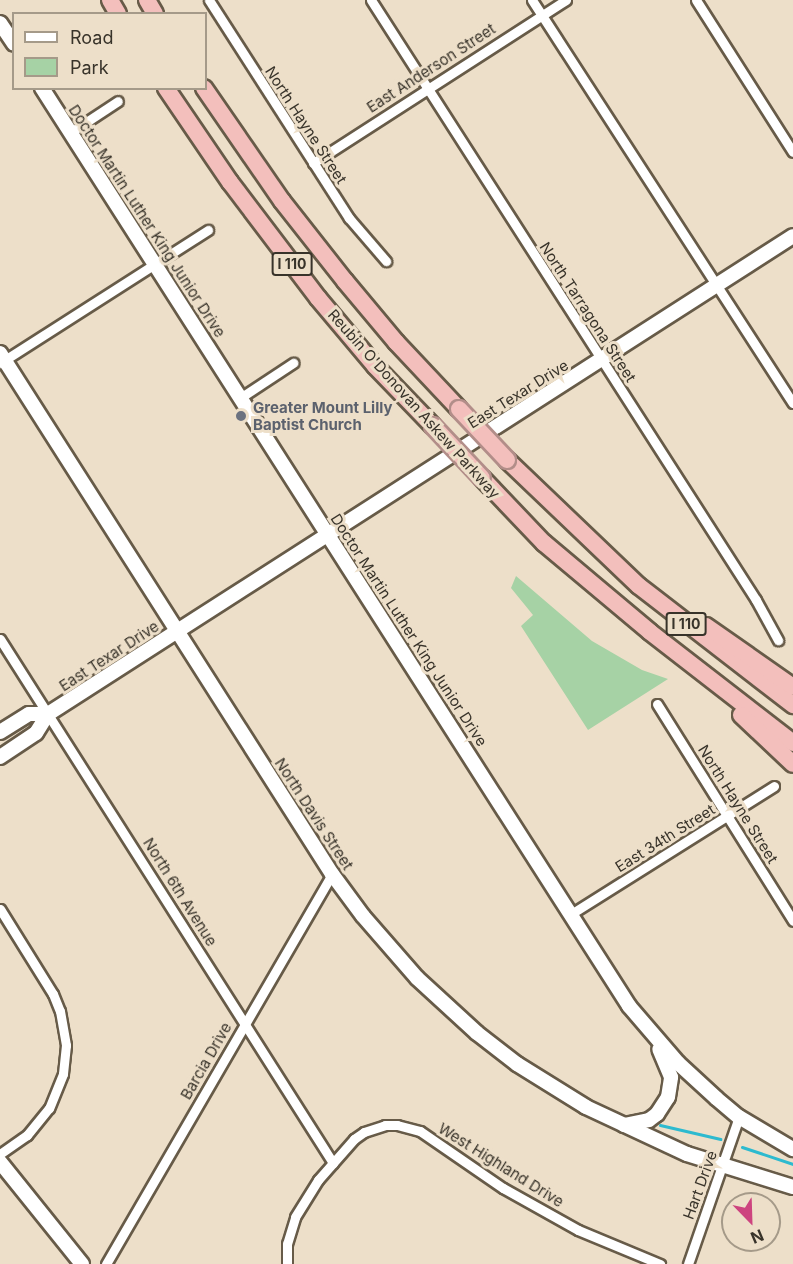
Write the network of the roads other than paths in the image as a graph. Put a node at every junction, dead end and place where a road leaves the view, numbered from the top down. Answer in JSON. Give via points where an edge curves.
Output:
{"nodes":[{"id":1,"x":209,"y":0,"type":"edge"},
{"id":2,"x":371,"y":0,"type":"edge"},
{"id":3,"x":532,"y":0,"type":"edge"},
{"id":4,"x":566,"y":0,"type":"edge"},
{"id":5,"x":696,"y":0,"type":"edge"},
{"id":6,"x":542,"y":15,"type":"junction"},
{"id":7,"x":0,"y":23,"type":"edge"},
{"id":8,"x":12,"y":41,"type":"edge"},
{"id":9,"x":428,"y":88,"type":"junction"},
{"id":10,"x":43,"y":90,"type":"edge"},
{"id":11,"x":167,"y":90,"type":"edge"},
{"id":12,"x":205,"y":90,"type":"edge"},
{"id":13,"x":118,"y":101,"type":"dead end"},
{"id":14,"x":71,"y":132,"type":"junction"},
{"id":15,"x":793,"y":152,"type":"edge"},
{"id":16,"x":313,"y":163,"type":"junction"},
{"id":17,"x":208,"y":230,"type":"dead end"},
{"id":18,"x":793,"y":236,"type":"edge"},
{"id":19,"x":386,"y":261,"type":"dead end"},
{"id":20,"x":154,"y":265,"type":"junction"},
{"id":21,"x":718,"y":286,"type":"junction"},
{"id":22,"x":2,"y":359,"type":"edge"},
{"id":23,"x":601,"y":361,"type":"junction"},
{"id":24,"x":293,"y":363,"type":"dead end"},
{"id":25,"x":240,"y":398,"type":"junction"},
{"id":26,"x":793,"y":404,"type":"edge"},
{"id":27,"x":328,"y":535,"type":"junction"},
{"id":28,"x":585,"y":535,"type":"junction"},
{"id":29,"x":178,"y":631,"type":"junction"},
{"id":30,"x":0,"y":639,"type":"edge"},
{"id":31,"x":778,"y":640,"type":"dead end"},
{"id":32,"x":793,"y":687,"type":"edge"},
{"id":33,"x":725,"y":692,"type":"junction"},
{"id":34,"x":657,"y":704,"type":"dead end"},
{"id":35,"x":793,"y":705,"type":"edge"},
{"id":36,"x":48,"y":714,"type":"junction"},
{"id":37,"x":0,"y":732,"type":"edge"},
{"id":38,"x":793,"y":743,"type":"edge"},
{"id":39,"x":0,"y":757,"type":"edge"},
{"id":40,"x":793,"y":764,"type":"edge"},
{"id":41,"x":774,"y":786,"type":"dead end"},
{"id":42,"x":729,"y":817,"type":"junction"},
{"id":43,"x":332,"y":874,"type":"junction"},
{"id":44,"x":0,"y":909,"type":"edge"},
{"id":45,"x":571,"y":914,"type":"junction"},
{"id":46,"x":793,"y":921,"type":"edge"},
{"id":47,"x":246,"y":1024,"type":"junction"},
{"id":48,"x":649,"y":1031,"type":"junction"},
{"id":49,"x":739,"y":1117,"type":"junction"},
{"id":50,"x":620,"y":1124,"type":"junction"},
{"id":51,"x":793,"y":1149,"type":"edge"},
{"id":52,"x":0,"y":1154,"type":"edge"},
{"id":53,"x":0,"y":1162,"type":"edge"},
{"id":54,"x":333,"y":1163,"type":"junction"},
{"id":55,"x":723,"y":1167,"type":"junction"},
{"id":56,"x":793,"y":1187,"type":"edge"},
{"id":57,"x":82,"y":1264,"type":"edge"},
{"id":58,"x":106,"y":1264,"type":"edge"},
{"id":59,"x":286,"y":1264,"type":"edge"},
{"id":60,"x":660,"y":1264,"type":"edge"},
{"id":61,"x":688,"y":1264,"type":"edge"}],
"edges":[{"from":1,"to":16,"type":"street","name":"North Hayne Street"},
{"from":2,"to":9,"type":"street","name":"North Tarragona Street"},
{"from":3,"to":6,"type":"street"},
{"from":4,"to":6,"type":"street","name":"East Anderson Street"},
{"from":5,"to":15,"type":"street"},
{"from":6,"to":9,"type":"street","name":"East Anderson Street"},
{"from":6,"to":21,"type":"street"},
{"from":7,"to":8,"type":"main road"},
{"from":9,"to":16,"type":"street","name":"East Anderson Street"},
{"from":9,"to":23,"type":"street","name":"North Tarragona Street"},
{"from":10,"to":14,"type":"main road","name":"Doctor Martin Luther King Junior Drive"},
{"from":11,"to":33,"type":"highway","name":"Reubin O'Donovan Askew Parkway","number":"I 110","bridge":true,"via":[[230,182],[375,366],[544,543]]},
{"from":12,"to":28,"type":"highway","name":"Reubin O'Donovan Askew Parkway","number":"I 110","bridge":true,"via":[[282,201],[396,342],[507,460]]},
{"from":13,"to":14,"type":"street"},
{"from":14,"to":20,"type":"main road","name":"Doctor Martin Luther King Junior Drive"},
{"from":16,"to":19,"type":"street","name":"North Hayne Street","via":[[349,218]]},
{"from":17,"to":20,"type":"street"},
{"from":18,"to":21,"type":"main road","name":"East Texar Drive"},
{"from":20,"to":22,"type":"street"},
{"from":20,"to":25,"type":"main road","name":"Doctor Martin Luther King Junior Drive"},
{"from":21,"to":23,"type":"main road","name":"East Texar Drive"},
{"from":21,"to":26,"type":"street"},
{"from":22,"to":29,"type":"main road","name":"North Davis Street"},
{"from":23,"to":27,"type":"main road","name":"East Texar Drive"},
{"from":23,"to":31,"type":"street","name":"North Tarragona Street"},
{"from":24,"to":25,"type":"street"},
{"from":25,"to":27,"type":"main road","name":"Doctor Martin Luther King Junior Drive"},
{"from":27,"to":29,"type":"main road","name":"East Texar Drive"},
{"from":27,"to":45,"type":"main road","name":"Doctor Martin Luther King Junior Drive"},
{"from":28,"to":32,"type":"highway"},
{"from":28,"to":35,"type":"highway","name":"Reubin O'Donovan Askew Parkway","number":"I 110","via":[[639,586]]},
{"from":29,"to":36,"type":"main road","name":"East Texar Drive"},
{"from":29,"to":43,"type":"main road","name":"North Davis Street"},
{"from":30,"to":36,"type":"street","name":"North 6th Avenue"},
{"from":33,"to":38,"type":"highway","name":"Reubin O'Donovan Askew Parkway","number":"I 110"},
{"from":33,"to":40,"type":"highway","via":[[744,720]]},
{"from":34,"to":42,"type":"street","name":"North Hayne Street"},
{"from":36,"to":37,"type":"main road","name":"East Texar Drive","via":[[29,714]]},
{"from":36,"to":39,"type":"main road","name":"East Texar Drive","via":[[36,733]]},
{"from":36,"to":47,"type":"street","name":"North 6th Avenue"},
{"from":41,"to":42,"type":"street","name":"East 34th Street"},
{"from":42,"to":45,"type":"street","name":"East 34th Street"},
{"from":42,"to":46,"type":"street","name":"North Hayne Street"},
{"from":43,"to":47,"type":"street","name":"Barcia Drive"},
{"from":43,"to":50,"type":"main road","name":"North Davis Street","via":[[389,948],[446,1007],[517,1064]]},
{"from":44,"to":52,"type":"street","via":[[53,994],[66,1045],[63,1074],[49,1108],[27,1136]]},
{"from":45,"to":48,"type":"main road","name":"Doctor Martin Luther King Junior Drive"},
{"from":47,"to":54,"type":"street","name":"North 6th Avenue"},
{"from":47,"to":58,"type":"street","name":"Barcia Drive"},
{"from":48,"to":49,"type":"main road","name":"Doctor Martin Luther King Junior Drive","via":[[688,1074]]},
{"from":48,"to":50,"type":"main road","via":[[671,1077],[668,1097],[649,1120]]},
{"from":49,"to":51,"type":"main road","name":"Doctor Martin Luther King Junior Drive"},
{"from":49,"to":55,"type":"street","name":"Hart Drive"},
{"from":50,"to":55,"type":"main road","name":"North Davis Street"},
{"from":53,"to":57,"type":"main road"},
{"from":54,"to":59,"type":"street","name":"West Highland Drive","via":[[295,1217]]},
{"from":54,"to":60,"type":"street","name":"West Highland Drive","via":[[364,1132],[385,1125],[409,1127],[540,1209],[613,1246]]},
{"from":55,"to":56,"type":"main road","name":"North Davis Street"},
{"from":55,"to":61,"type":"street","name":"Hart Drive"}]}
